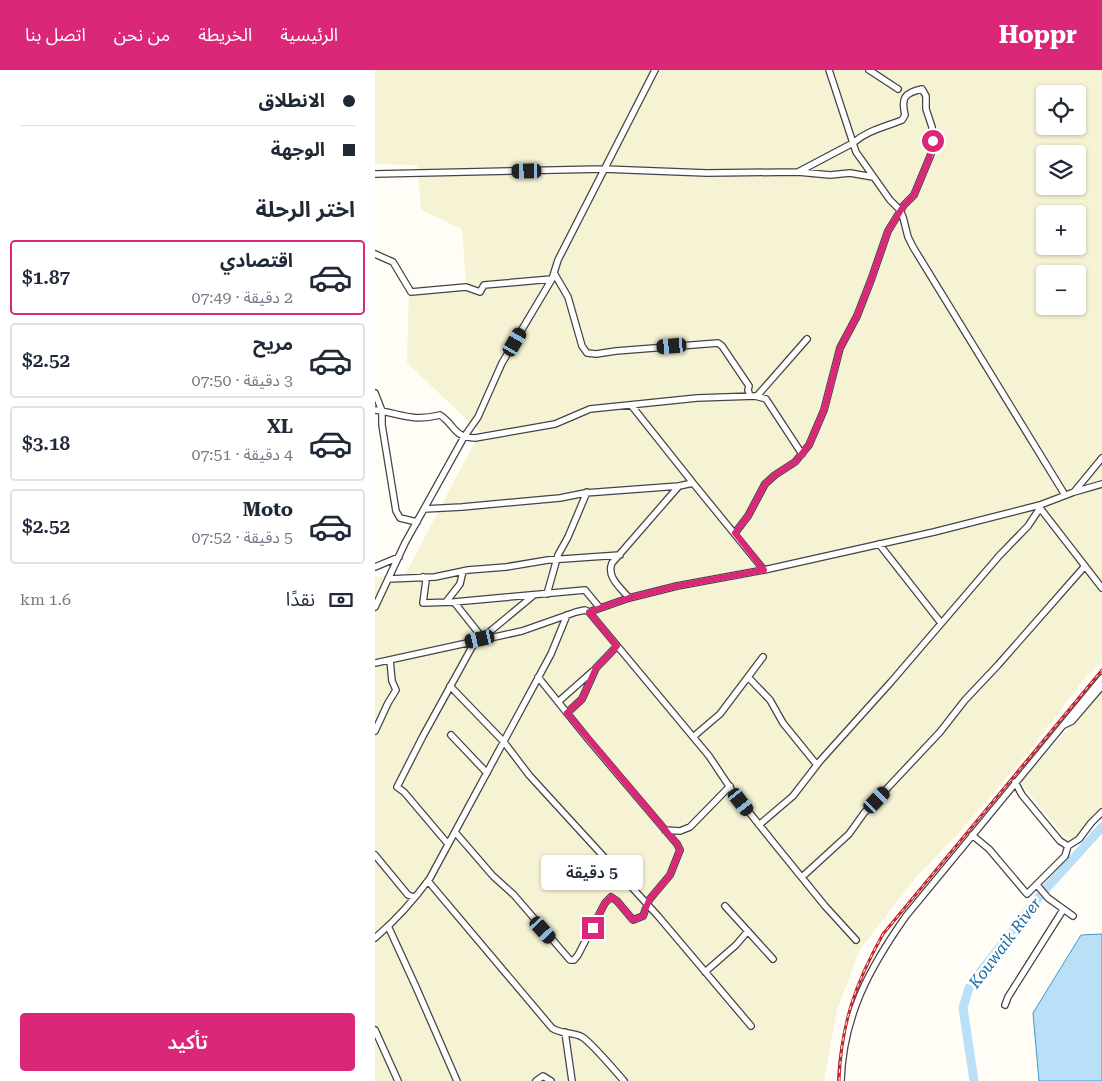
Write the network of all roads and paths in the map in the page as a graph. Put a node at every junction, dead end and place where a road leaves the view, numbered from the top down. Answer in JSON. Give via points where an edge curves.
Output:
{"nodes":[{"id":1,"x":655,"y":70,"type":"edge"},
{"id":2,"x":829,"y":70,"type":"edge"},
{"id":3,"x":869,"y":70,"type":"edge"},
{"id":4,"x":897,"y":89,"type":"dead end"},
{"id":5,"x":853,"y":143,"type":"junction"},
{"id":6,"x":603,"y":169,"type":"junction"},
{"id":7,"x":798,"y":172,"type":"junction"},
{"id":8,"x":375,"y":174,"type":"edge"},
{"id":9,"x":873,"y":176,"type":"junction"},
{"id":10,"x":900,"y":210,"type":"junction"},
{"id":11,"x":375,"y":254,"type":"edge"},
{"id":12,"x":553,"y":276,"type":"junction"},
{"id":13,"x":807,"y":339,"type":"dead end"},
{"id":14,"x":375,"y":393,"type":"edge"},
{"id":15,"x":750,"y":396,"type":"junction"},
{"id":16,"x":757,"y":396,"type":"junction"},
{"id":17,"x":631,"y":405,"type":"junction"},
{"id":18,"x":375,"y":410,"type":"edge"},
{"id":19,"x":382,"y":411,"type":"junction"},
{"id":20,"x":464,"y":437,"type":"junction"},
{"id":21,"x":802,"y":454,"type":"junction"},
{"id":22,"x":1102,"y":458,"type":"edge"},
{"id":23,"x":1085,"y":478,"type":"junction"},
{"id":24,"x":693,"y":483,"type":"junction"},
{"id":25,"x":1102,"y":484,"type":"edge"},
{"id":26,"x":679,"y":486,"type":"junction"},
{"id":27,"x":1093,"y":487,"type":"junction"},
{"id":28,"x":587,"y":492,"type":"junction"},
{"id":29,"x":1074,"y":492,"type":"junction"},
{"id":30,"x":1065,"y":495,"type":"junction"},
{"id":31,"x":1040,"y":507,"type":"junction"},
{"id":32,"x":424,"y":509,"type":"junction"},
{"id":33,"x":417,"y":522,"type":"junction"},
{"id":34,"x":735,"y":533,"type":"junction"},
{"id":35,"x":879,"y":544,"type":"junction"},
{"id":36,"x":620,"y":555,"type":"junction"},
{"id":37,"x":399,"y":557,"type":"junction"},
{"id":38,"x":557,"y":560,"type":"junction"},
{"id":39,"x":1085,"y":566,"type":"junction"},
{"id":40,"x":375,"y":567,"type":"edge"},
{"id":41,"x":764,"y":570,"type":"junction"},
{"id":42,"x":463,"y":571,"type":"junction"},
{"id":43,"x":423,"y":577,"type":"junction"},
{"id":44,"x":388,"y":579,"type":"junction"},
{"id":45,"x":1102,"y":588,"type":"edge"},
{"id":46,"x":547,"y":594,"type":"junction"},
{"id":47,"x":534,"y":595,"type":"junction"},
{"id":48,"x":629,"y":598,"type":"junction"},
{"id":49,"x":446,"y":602,"type":"junction"},
{"id":50,"x":454,"y":602,"type":"junction"},
{"id":51,"x":375,"y":607,"type":"edge"},
{"id":52,"x":599,"y":607,"type":"junction"},
{"id":53,"x":589,"y":612,"type":"junction"},
{"id":54,"x":567,"y":616,"type":"junction"},
{"id":55,"x":941,"y":623,"type":"junction"},
{"id":56,"x":480,"y":639,"type":"junction"},
{"id":57,"x":617,"y":646,"type":"junction"},
{"id":58,"x":763,"y":657,"type":"dead end"},
{"id":59,"x":390,"y":660,"type":"junction"},
{"id":60,"x":375,"y":664,"type":"edge"},
{"id":61,"x":596,"y":668,"type":"junction"},
{"id":62,"x":748,"y":677,"type":"junction"},
{"id":63,"x":538,"y":678,"type":"junction"},
{"id":64,"x":1101,"y":682,"type":"edge"},
{"id":65,"x":451,"y":686,"type":"junction"},
{"id":66,"x":558,"y":702,"type":"junction"},
{"id":67,"x":567,"y":713,"type":"junction"},
{"id":68,"x":375,"y":730,"type":"edge"},
{"id":69,"x":451,"y":734,"type":"dead end"},
{"id":70,"x":693,"y":738,"type":"junction"},
{"id":71,"x":503,"y":742,"type":"junction"},
{"id":72,"x":817,"y":765,"type":"junction"},
{"id":73,"x":487,"y":773,"type":"junction"},
{"id":74,"x":1015,"y":782,"type":"junction"},
{"id":75,"x":730,"y":786,"type":"junction"},
{"id":76,"x":1102,"y":812,"type":"edge"},
{"id":77,"x":759,"y":825,"type":"junction"},
{"id":78,"x":665,"y":830,"type":"junction"},
{"id":79,"x":455,"y":832,"type":"junction"},
{"id":80,"x":972,"y":835,"type":"junction"},
{"id":81,"x":449,"y":844,"type":"junction"},
{"id":82,"x":1068,"y":846,"type":"junction"},
{"id":83,"x":375,"y":855,"type":"edge"},
{"id":84,"x":801,"y":877,"type":"junction"},
{"id":85,"x":428,"y":881,"type":"junction"},
{"id":86,"x":1037,"y":884,"type":"junction"},
{"id":87,"x":414,"y":897,"type":"junction"},
{"id":88,"x":647,"y":905,"type":"junction"},
{"id":89,"x":725,"y":906,"type":"dead end"},
{"id":90,"x":1063,"y":910,"type":"junction"},
{"id":91,"x":1073,"y":916,"type":"dead end"},
{"id":92,"x":388,"y":926,"type":"junction"},
{"id":93,"x":748,"y":931,"type":"junction"},
{"id":94,"x":375,"y":938,"type":"edge"},
{"id":95,"x":857,"y":940,"type":"dead end"},
{"id":96,"x":773,"y":959,"type":"dead end"},
{"id":97,"x":705,"y":972,"type":"junction"},
{"id":98,"x":1005,"y":1005,"type":"dead end"},
{"id":99,"x":751,"y":1026,"type":"dead end"},
{"id":100,"x":375,"y":1030,"type":"edge"},
{"id":101,"x":565,"y":1032,"type":"junction"},
{"id":102,"x":398,"y":1081,"type":"edge"},
{"id":103,"x":457,"y":1081,"type":"edge"},
{"id":104,"x":536,"y":1081,"type":"edge"},
{"id":105,"x":551,"y":1081,"type":"edge"},
{"id":106,"x":572,"y":1081,"type":"edge"},
{"id":107,"x":624,"y":1081,"type":"edge"},
{"id":108,"x":841,"y":1081,"type":"edge"}],
"edges":[{"from":1,"to":6,"type":"street"},
{"from":2,"to":5,"type":"street"},
{"from":3,"to":4,"type":"street"},
{"from":5,"to":7,"type":"street"},
{"from":5,"to":9,"type":"street"},
{"from":5,"to":10,"type":"street","via":[[865,134],[903,120],[906,96],[914,91],[924,91],[932,127],[932,149],[914,195]]},
{"from":6,"to":7,"type":"street"},
{"from":6,"to":8,"type":"street"},
{"from":6,"to":12,"type":"street"},
{"from":7,"to":9,"type":"street"},
{"from":9,"to":10,"type":"street"},
{"from":10,"to":21,"type":"street","via":[[888,231],[857,316],[840,348],[824,410]]},
{"from":10,"to":30,"type":"street","via":[[913,248]]},
{"from":11,"to":12,"type":"street","via":[[393,262],[411,292],[466,287],[480,292],[484,285]]},
{"from":12,"to":15,"type":"street","via":[[568,297],[582,346],[587,352],[596,354],[717,343],[749,386]]},
{"from":12,"to":20,"type":"street","via":[[502,363],[478,417]]},
{"from":13,"to":16,"type":"street"},
{"from":14,"to":19,"type":"street"},
{"from":15,"to":16,"type":"street"},
{"from":15,"to":17,"type":"street"},
{"from":16,"to":21,"type":"street","via":[[769,403]]},
{"from":17,"to":20,"type":"street","via":[[589,409],[542,427]]},
{"from":17,"to":24,"type":"street"},
{"from":18,"to":19,"type":"street"},
{"from":19,"to":20,"type":"street","via":[[413,419],[440,415]]},
{"from":19,"to":33,"type":"street","via":[[396,511],[400,518]]},
{"from":20,"to":32,"type":"street"},
{"from":21,"to":34,"type":"street","via":[[765,484]]},
{"from":22,"to":23,"type":"street"},
{"from":23,"to":27,"type":"street","via":[[1085,484]]},
{"from":23,"to":29,"type":"street"},
{"from":24,"to":26,"type":"street"},
{"from":24,"to":34,"type":"street"},
{"from":25,"to":27,"type":"street"},
{"from":26,"to":28,"type":"street"},
{"from":26,"to":36,"type":"street"},
{"from":27,"to":29,"type":"street"},
{"from":28,"to":32,"type":"street","via":[[560,498]]},
{"from":28,"to":38,"type":"street"},
{"from":29,"to":30,"type":"street"},
{"from":30,"to":31,"type":"street"},
{"from":31,"to":35,"type":"street"},
{"from":31,"to":39,"type":"street"},
{"from":31,"to":55,"type":"street"},
{"from":32,"to":33,"type":"street"},
{"from":33,"to":37,"type":"street"},
{"from":34,"to":41,"type":"street"},
{"from":35,"to":41,"type":"street"},
{"from":35,"to":55,"type":"street"},
{"from":36,"to":38,"type":"street"},
{"from":36,"to":48,"type":"street","via":[[612,563],[610,572]]},
{"from":37,"to":40,"type":"street"},
{"from":37,"to":44,"type":"street"},
{"from":38,"to":42,"type":"street"},
{"from":38,"to":46,"type":"street"},
{"from":39,"to":45,"type":"street"},
{"from":39,"to":84,"type":"street","via":[[940,732],[864,813],[849,834]]},
{"from":41,"to":48,"type":"street"},
{"from":42,"to":43,"type":"street"},
{"from":42,"to":49,"type":"street","via":[[460,584]]},
{"from":43,"to":44,"type":"street"},
{"from":43,"to":49,"type":"street","via":[[426,580],[423,604]]},
{"from":44,"to":51,"type":"street"},
{"from":46,"to":47,"type":"street"},
{"from":46,"to":52,"type":"street","via":[[585,590]]},
{"from":47,"to":50,"type":"street"},
{"from":47,"to":56,"type":"street"},
{"from":48,"to":52,"type":"street"},
{"from":49,"to":50,"type":"street"},
{"from":50,"to":56,"type":"street","via":[[481,636]]},
{"from":52,"to":53,"type":"street"},
{"from":53,"to":54,"type":"street","via":[[585,610]]},
{"from":53,"to":57,"type":"street"},
{"from":54,"to":56,"type":"street","via":[[522,631]]},
{"from":54,"to":63,"type":"street"},
{"from":55,"to":72,"type":"street"},
{"from":56,"to":59,"type":"street"},
{"from":56,"to":65,"type":"street","via":[[472,647]]},
{"from":57,"to":61,"type":"street"},
{"from":57,"to":70,"type":"street"},
{"from":58,"to":62,"type":"street"},
{"from":59,"to":60,"type":"street"},
{"from":59,"to":68,"type":"street","via":[[396,690]]},
{"from":61,"to":66,"type":"street"},
{"from":61,"to":67,"type":"street","via":[[582,699]]},
{"from":62,"to":70,"type":"street","via":[[720,714]]},
{"from":62,"to":72,"type":"street","via":[[770,700],[783,723]]},
{"from":63,"to":66,"type":"street"},
{"from":63,"to":71,"type":"street"},
{"from":64,"to":74,"type":"street"},
{"from":65,"to":71,"type":"street"},
{"from":65,"to":81,"type":"street","via":[[397,787]]},
{"from":66,"to":67,"type":"street"},
{"from":67,"to":78,"type":"street"},
{"from":69,"to":73,"type":"street"},
{"from":70,"to":75,"type":"street"},
{"from":71,"to":73,"type":"street"},
{"from":71,"to":88,"type":"street","via":[[529,776]]},
{"from":72,"to":77,"type":"street","via":[[793,796]]},
{"from":73,"to":79,"type":"street"},
{"from":74,"to":80,"type":"street"},
{"from":74,"to":82,"type":"street","via":[[1021,795]]},
{"from":75,"to":77,"type":"street"},
{"from":75,"to":78,"type":"street","via":[[690,827],[680,831]]},
{"from":76,"to":82,"type":"street","via":[[1079,839]]},
{"from":77,"to":84,"type":"street"},
{"from":78,"to":88,"type":"street","via":[[680,850],[670,875]]},
{"from":79,"to":81,"type":"street"},
{"from":79,"to":88,"type":"street","via":[[569,960],[578,955],[611,897],[633,920],[643,916]]},
{"from":80,"to":86,"type":"street","via":[[989,849],[1027,894]]},
{"from":80,"to":108,"type":"street","via":[[906,916],[866,980],[847,1038]]},
{"from":81,"to":85,"type":"street"},
{"from":82,"to":86,"type":"street","via":[[1065,856]]},
{"from":83,"to":87,"type":"street","via":[[408,895]]},
{"from":84,"to":95,"type":"street"},
{"from":85,"to":87,"type":"street"},
{"from":85,"to":101,"type":"street","via":[[552,1028]]},
{"from":86,"to":90,"type":"street"},
{"from":87,"to":92,"type":"street"},
{"from":88,"to":97,"type":"street"},
{"from":89,"to":93,"type":"street"},
{"from":90,"to":91,"type":"street"},
{"from":90,"to":98,"type":"street"},
{"from":92,"to":94,"type":"street"},
{"from":92,"to":103,"type":"street"},
{"from":93,"to":96,"type":"street"},
{"from":93,"to":97,"type":"street"},
{"from":97,"to":99,"type":"street"},
{"from":100,"to":102,"type":"street"},
{"from":101,"to":106,"type":"street"},
{"from":101,"to":107,"type":"street","via":[[583,1037]]},
{"from":104,"to":105,"type":"street","via":[[543,1076]]}]}
